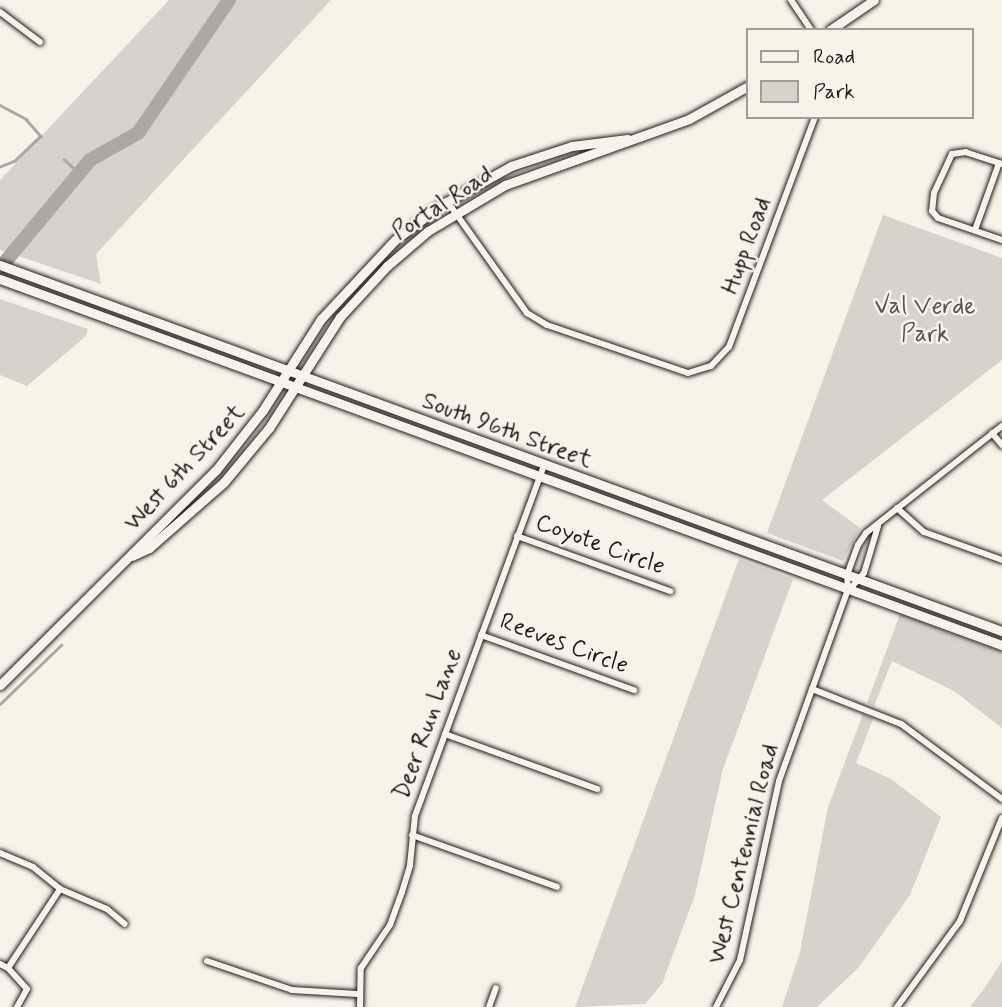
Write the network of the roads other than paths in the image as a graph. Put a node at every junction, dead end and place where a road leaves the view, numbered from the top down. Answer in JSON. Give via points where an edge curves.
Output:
{"nodes":[{"id":1,"x":791,"y":0,"type":"edge"},
{"id":2,"x":874,"y":0,"type":"edge"},
{"id":3,"x":0,"y":12,"type":"edge"},
{"id":4,"x":810,"y":28,"type":"edge"},
{"id":5,"x":833,"y":28,"type":"edge"},
{"id":6,"x":40,"y":42,"type":"dead end"},
{"id":7,"x":746,"y":87,"type":"edge"},
{"id":8,"x":814,"y":119,"type":"edge"},
{"id":9,"x":628,"y":139,"type":"junction"},
{"id":10,"x":1000,"y":163,"type":"edge"},
{"id":11,"x":447,"y":201,"type":"junction"},
{"id":12,"x":455,"y":213,"type":"junction"},
{"id":13,"x":975,"y":230,"type":"junction"},
{"id":14,"x":1002,"y":240,"type":"edge"},
{"id":15,"x":0,"y":265,"type":"edge"},
{"id":16,"x":0,"y":279,"type":"edge"},
{"id":17,"x":288,"y":369,"type":"junction"},
{"id":18,"x":301,"y":375,"type":"junction"},
{"id":19,"x":281,"y":382,"type":"junction"},
{"id":20,"x":294,"y":388,"type":"junction"},
{"id":21,"x":1002,"y":426,"type":"edge"},
{"id":22,"x":992,"y":433,"type":"junction"},
{"id":23,"x":1002,"y":445,"type":"edge"},
{"id":24,"x":544,"y":465,"type":"junction"},
{"id":25,"x":539,"y":477,"type":"junction"},
{"id":26,"x":897,"y":508,"type":"junction"},
{"id":27,"x":878,"y":526,"type":"junction"},
{"id":28,"x":517,"y":536,"type":"junction"},
{"id":29,"x":131,"y":556,"type":"junction"},
{"id":30,"x":1002,"y":560,"type":"edge"},
{"id":31,"x":847,"y":575,"type":"junction"},
{"id":32,"x":860,"y":580,"type":"junction"},
{"id":33,"x":848,"y":589,"type":"junction"},
{"id":34,"x":670,"y":591,"type":"dead end"},
{"id":35,"x":1002,"y":631,"type":"edge"},
{"id":36,"x":481,"y":635,"type":"junction"},
{"id":37,"x":1002,"y":645,"type":"edge"},
{"id":38,"x":0,"y":685,"type":"edge"},
{"id":39,"x":812,"y":689,"type":"junction"},
{"id":40,"x":634,"y":690,"type":"dead end"},
{"id":41,"x":445,"y":734,"type":"junction"},
{"id":42,"x":597,"y":789,"type":"dead end"},
{"id":43,"x":1002,"y":799,"type":"edge"},
{"id":44,"x":1002,"y":818,"type":"edge"},
{"id":45,"x":412,"y":835,"type":"junction"},
{"id":46,"x":0,"y":853,"type":"edge"},
{"id":47,"x":557,"y":887,"type":"dead end"},
{"id":48,"x":60,"y":889,"type":"junction"},
{"id":49,"x":125,"y":924,"type":"dead end"},
{"id":50,"x":207,"y":961,"type":"dead end"},
{"id":51,"x":0,"y":964,"type":"edge"},
{"id":52,"x":8,"y":968,"type":"junction"},
{"id":53,"x":496,"y":988,"type":"dead end"},
{"id":54,"x":358,"y":994,"type":"junction"},
{"id":55,"x":18,"y":1007,"type":"edge"},
{"id":56,"x":360,"y":1007,"type":"edge"},
{"id":57,"x":489,"y":1007,"type":"edge"},
{"id":58,"x":716,"y":1007,"type":"edge"},
{"id":59,"x":897,"y":1007,"type":"edge"}],
"edges":[{"from":1,"to":4,"type":"street"},
{"from":2,"to":5,"type":"main road"},
{"from":3,"to":6,"type":"street"},
{"from":7,"to":9,"type":"main road","name":"Portal Road","via":[[689,119]]},
{"from":8,"to":12,"type":"street","name":"Hupp Road","via":[[734,338],[711,366],[695,371],[678,372],[547,325],[527,313]]},
{"from":9,"to":11,"type":"main road","name":"Portal Road","via":[[594,141],[539,156]]},
{"from":9,"to":12,"type":"main road","name":"Portal Road","via":[[531,173]]},
{"from":10,"to":13,"type":"street"},
{"from":10,"to":13,"type":"street","via":[[966,152],[952,153],[941,174],[934,193],[935,215]]},
{"from":11,"to":12,"type":"street"},
{"from":11,"to":17,"type":"main road","name":"Portal Road","via":[[358,275]]},
{"from":12,"to":18,"type":"main road","name":"Portal Road","via":[[402,252],[360,294]]},
{"from":13,"to":14,"type":"street"},
{"from":15,"to":17,"type":"main road","name":"South 96th Street"},
{"from":16,"to":19,"type":"main road","name":"South 96th Street"},
{"from":17,"to":18,"type":"main road","name":"South 96th Street"},
{"from":17,"to":19,"type":"main road","name":"West 6th Street"},
{"from":18,"to":20,"type":"main road","name":"Portal Road"},
{"from":18,"to":24,"type":"main road","name":"South 96th Street"},
{"from":19,"to":20,"type":"main road","name":"South 96th Street"},
{"from":19,"to":29,"type":"main road","name":"West 6th Street","via":[[229,456]]},
{"from":20,"to":25,"type":"main road","name":"South 96th Street"},
{"from":20,"to":29,"type":"main road","name":"West 6th Street","via":[[224,482],[149,548]]},
{"from":21,"to":22,"type":"street","name":"West Centennial Road"},
{"from":22,"to":23,"type":"street"},
{"from":22,"to":26,"type":"street","name":"West Centennial Road"},
{"from":24,"to":25,"type":"street","name":"Deer Run Lane"},
{"from":24,"to":31,"type":"main road","name":"South 96th Street"},
{"from":25,"to":28,"type":"street","name":"Deer Run Lane"},
{"from":25,"to":33,"type":"main road","name":"South 96th Street"},
{"from":26,"to":27,"type":"street","name":"West Centennial Road"},
{"from":26,"to":30,"type":"street","via":[[924,532]]},
{"from":27,"to":31,"type":"street","name":"West Centennial Road","via":[[858,545]]},
{"from":27,"to":32,"type":"street","name":"West Centennial Road"},
{"from":28,"to":34,"type":"street","name":"Coyote Circle"},
{"from":28,"to":36,"type":"street","name":"Deer Run Lane"},
{"from":29,"to":38,"type":"main road","name":"West 6th Street"},
{"from":31,"to":32,"type":"main road","name":"South 96th Street"},
{"from":31,"to":33,"type":"street","name":"West Centennial Road"},
{"from":32,"to":33,"type":"street"},
{"from":32,"to":35,"type":"main road","name":"South 96th Street"},
{"from":33,"to":37,"type":"main road","name":"South 96th Street"},
{"from":33,"to":39,"type":"street","name":"West Centennial Road"},
{"from":36,"to":40,"type":"street","name":"Reeves Circle"},
{"from":36,"to":41,"type":"street","name":"Deer Run Lane"},
{"from":39,"to":43,"type":"street","via":[[914,731]]},
{"from":39,"to":58,"type":"street","name":"West Centennial Road","via":[[779,781],[740,960]]},
{"from":41,"to":42,"type":"street"},
{"from":41,"to":45,"type":"street","name":"Deer Run Lane"},
{"from":44,"to":59,"type":"street","via":[[960,920]]},
{"from":45,"to":47,"type":"street"},
{"from":45,"to":54,"type":"street","name":"Deer Run Lane","via":[[402,892],[390,925],[361,968]]},
{"from":46,"to":48,"type":"street","via":[[33,867]]},
{"from":48,"to":49,"type":"street","via":[[107,909]]},
{"from":48,"to":52,"type":"street"},
{"from":50,"to":54,"type":"street","via":[[292,990]]},
{"from":51,"to":52,"type":"street"},
{"from":52,"to":55,"type":"street","via":[[27,989]]},
{"from":53,"to":57,"type":"street"},
{"from":54,"to":56,"type":"street"}]}
